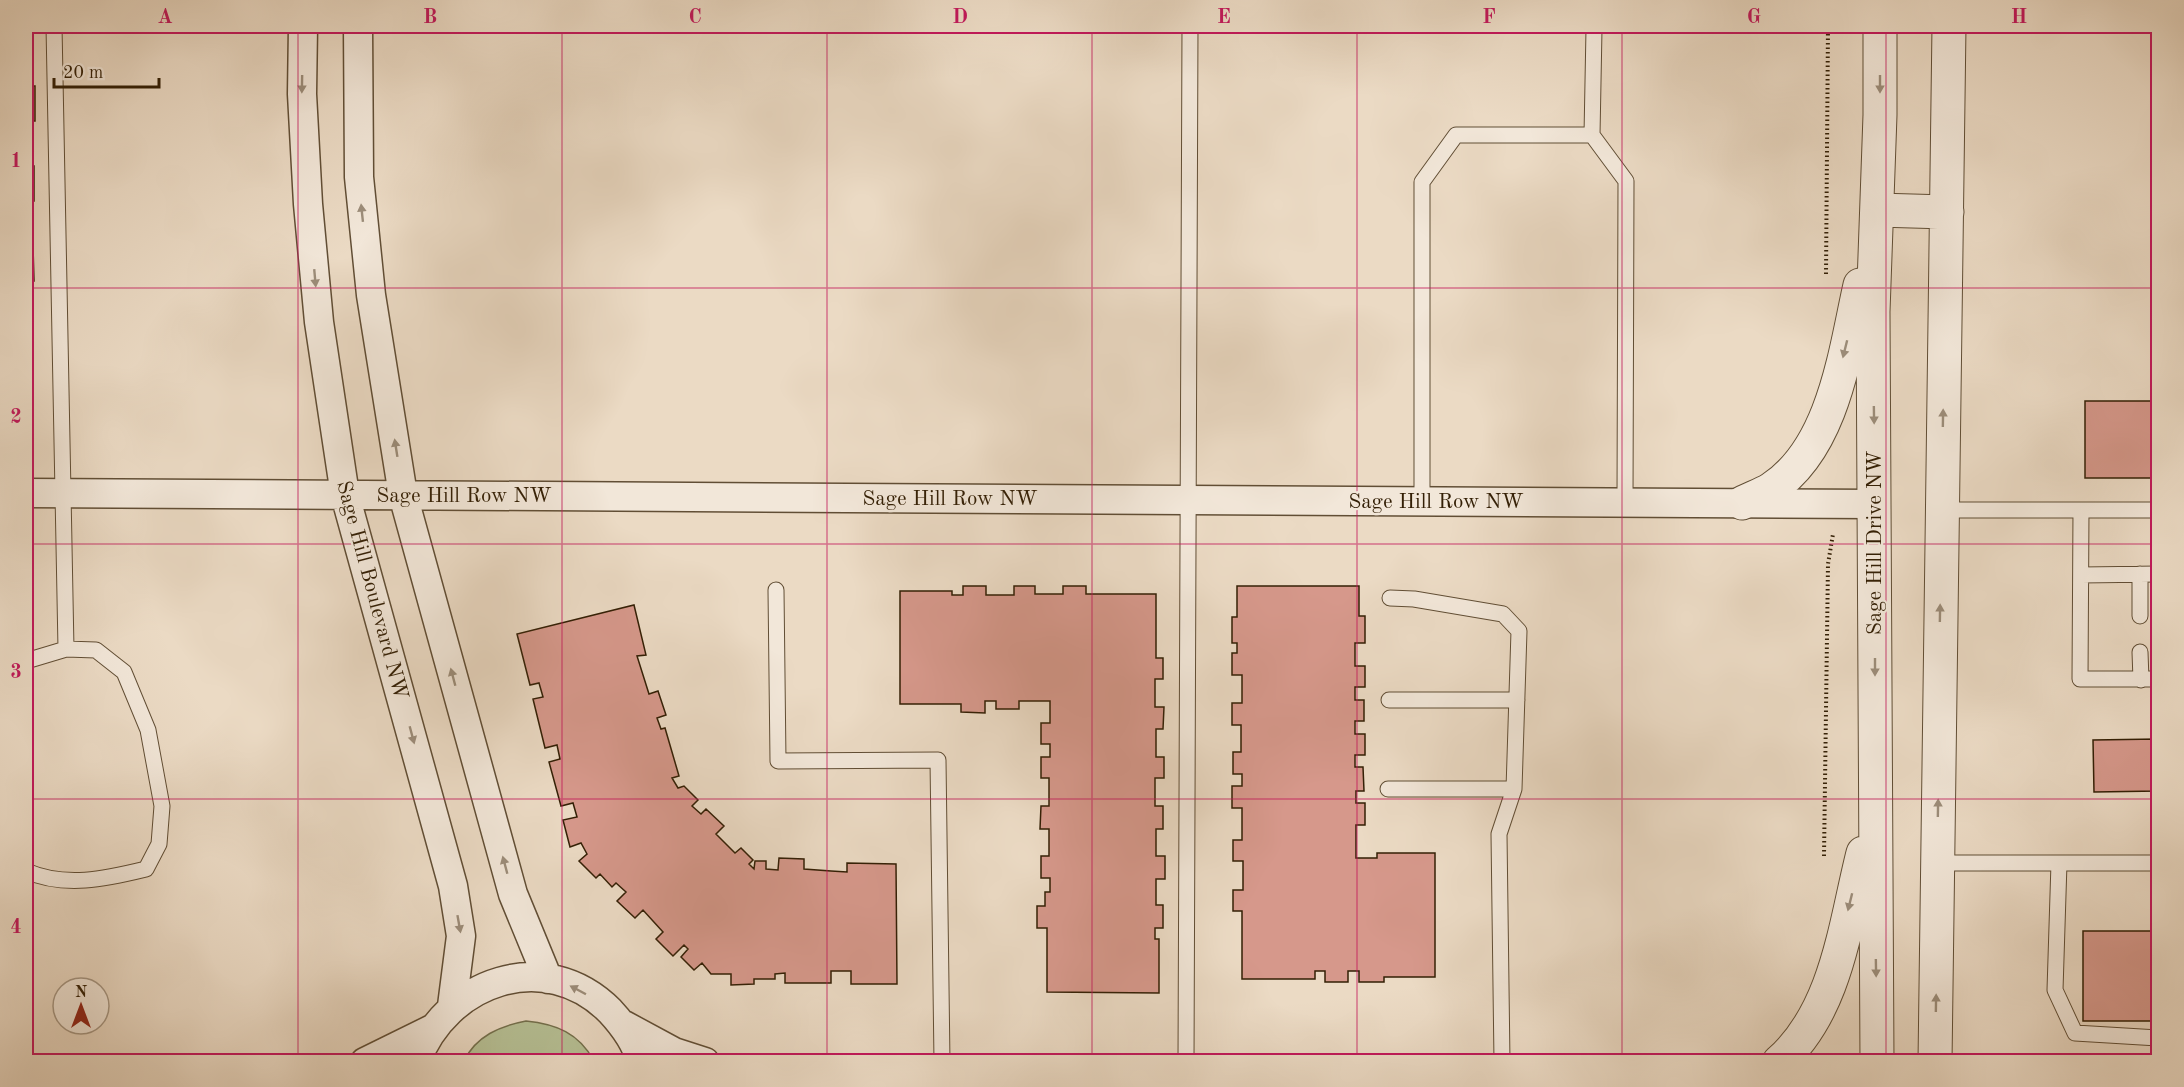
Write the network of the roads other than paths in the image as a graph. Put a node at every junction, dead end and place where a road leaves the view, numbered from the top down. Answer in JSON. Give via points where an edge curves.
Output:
{"nodes":[{"id":1,"x":54,"y":26,"type":"edge"},
{"id":2,"x":303,"y":26,"type":"edge"},
{"id":3,"x":358,"y":26,"type":"edge"},
{"id":4,"x":1190,"y":26,"type":"edge"},
{"id":5,"x":1880,"y":26,"type":"edge"},
{"id":6,"x":1949,"y":26,"type":"edge"},
{"id":7,"x":1961,"y":26,"type":"edge"},
{"id":8,"x":1594,"y":29,"type":"dead end"},
{"id":9,"x":1950,"y":101,"type":"junction"},
{"id":10,"x":1592,"y":135,"type":"junction"},
{"id":11,"x":1877,"y":210,"type":"junction"},
{"id":12,"x":1947,"y":212,"type":"junction"},
{"id":13,"x":26,"y":493,"type":"edge"},
{"id":14,"x":62,"y":493,"type":"junction"},
{"id":15,"x":345,"y":495,"type":"junction"},
{"id":16,"x":403,"y":495,"type":"junction"},
{"id":17,"x":1188,"y":499,"type":"junction"},
{"id":18,"x":1422,"y":501,"type":"junction"},
{"id":19,"x":1625,"y":502,"type":"junction"},
{"id":20,"x":1742,"y":503,"type":"junction"},
{"id":21,"x":1875,"y":504,"type":"junction"},
{"id":22,"x":1941,"y":510,"type":"junction"},
{"id":23,"x":2081,"y":510,"type":"junction"},
{"id":24,"x":2158,"y":510,"type":"edge"},
{"id":25,"x":2140,"y":574,"type":"junction"},
{"id":26,"x":2158,"y":574,"type":"edge"},
{"id":27,"x":2081,"y":575,"type":"junction"},
{"id":28,"x":776,"y":590,"type":"dead end"},
{"id":29,"x":1390,"y":598,"type":"dead end"},
{"id":30,"x":2140,"y":616,"type":"dead end"},
{"id":31,"x":66,"y":649,"type":"junction"},
{"id":32,"x":2140,"y":652,"type":"dead end"},
{"id":33,"x":26,"y":661,"type":"edge"},
{"id":34,"x":2158,"y":679,"type":"edge"},
{"id":35,"x":2141,"y":680,"type":"junction"},
{"id":36,"x":1389,"y":700,"type":"dead end"},
{"id":37,"x":1517,"y":700,"type":"junction"},
{"id":38,"x":1388,"y":789,"type":"dead end"},
{"id":39,"x":1514,"y":789,"type":"junction"},
{"id":40,"x":1875,"y":805,"type":"junction"},
{"id":41,"x":1937,"y":863,"type":"junction"},
{"id":42,"x":2059,"y":863,"type":"junction"},
{"id":43,"x":2158,"y":863,"type":"edge"},
{"id":44,"x":26,"y":871,"type":"edge"},
{"id":45,"x":548,"y":979,"type":"junction"},
{"id":46,"x":452,"y":1006,"type":"junction"},
{"id":47,"x":624,"y":1026,"type":"junction"},
{"id":48,"x":432,"y":1029,"type":"junction"},
{"id":49,"x":2158,"y":1038,"type":"edge"},
{"id":50,"x":365,"y":1062,"type":"edge"},
{"id":51,"x":416,"y":1062,"type":"edge"},
{"id":52,"x":641,"y":1062,"type":"edge"},
{"id":53,"x":705,"y":1062,"type":"edge"},
{"id":54,"x":942,"y":1062,"type":"edge"},
{"id":55,"x":1186,"y":1062,"type":"edge"},
{"id":56,"x":1502,"y":1062,"type":"edge"},
{"id":57,"x":1779,"y":1062,"type":"edge"},
{"id":58,"x":1877,"y":1062,"type":"edge"},
{"id":59,"x":1935,"y":1062,"type":"edge"}],
"edges":[{"from":1,"to":14,"type":"lane"},
{"from":2,"to":15,"type":"street","name":"Sage Hill Boulevard NW","one_way":true,"via":[[308,204],[319,322]]},
{"from":16,"to":3,"type":"street","one_way":true,"via":[[371,295],[359,177]]},
{"from":4,"to":17,"type":"lane"},
{"from":5,"to":11,"type":"street","name":"Sage Hill Drive NW","one_way":true},
{"from":6,"to":9,"type":"street"},
{"from":7,"to":9,"type":"street"},
{"from":8,"to":10,"type":"lane"},
{"from":9,"to":12,"type":"street"},
{"from":10,"to":18,"type":"lane","via":[[1456,135],[1422,182]]},
{"from":10,"to":19,"type":"lane","via":[[1626,180]]},
{"from":11,"to":12,"type":"street"},
{"from":11,"to":20,"type":"street","one_way":true,"via":[[1826,421],[1810,450],[1790,471],[1772,488]]},
{"from":11,"to":21,"type":"street","name":"Sage Hill Drive NW","one_way":true,"via":[[1873,312]]},
{"from":22,"to":12,"type":"street","one_way":true},
{"from":13,"to":14,"type":"street","name":"Sage Hill Row NW"},
{"from":14,"to":15,"type":"street","name":"Sage Hill Row NW"},
{"from":14,"to":31,"type":"lane"},
{"from":15,"to":16,"type":"street","name":"Sage Hill Row NW"},
{"from":15,"to":46,"type":"street","name":"Sage Hill Boulevard NW","one_way":true,"via":[[453,886],[461,936]]},
{"from":16,"to":17,"type":"street","name":"Sage Hill Row NW"},
{"from":45,"to":16,"type":"street","one_way":true,"via":[[513,894]]},
{"from":17,"to":18,"type":"street","name":"Sage Hill Row NW"},
{"from":17,"to":55,"type":"lane"},
{"from":18,"to":19,"type":"street","name":"Sage Hill Row NW"},
{"from":19,"to":20,"type":"street","name":"Sage Hill Row NW"},
{"from":20,"to":21,"type":"street","name":"Sage Hill Row NW"},
{"from":21,"to":40,"type":"street","name":"Sage Hill Drive NW","one_way":true},
{"from":22,"to":23,"type":"lane"},
{"from":41,"to":22,"type":"street","one_way":true},
{"from":23,"to":24,"type":"lane"},
{"from":23,"to":27,"type":"lane"},
{"from":25,"to":26,"type":"lane"},
{"from":25,"to":27,"type":"lane"},
{"from":25,"to":30,"type":"lane"},
{"from":27,"to":35,"type":"lane","via":[[2080,679]]},
{"from":28,"to":54,"type":"lane","via":[[778,761],[938,760]]},
{"from":29,"to":37,"type":"lane","via":[[1503,614],[1519,631]]},
{"from":31,"to":33,"type":"lane"},
{"from":31,"to":44,"type":"lane","via":[[96,650],[124,672],[148,730],[162,806],[159,844],[146,869],[115,877],[64,882]]},
{"from":32,"to":35,"type":"lane"},
{"from":34,"to":35,"type":"lane"},
{"from":36,"to":37,"type":"lane"},
{"from":37,"to":39,"type":"lane"},
{"from":38,"to":39,"type":"lane"},
{"from":39,"to":56,"type":"lane","via":[[1499,834]]},
{"from":40,"to":57,"type":"street","one_way":true,"via":[[1830,985],[1816,1017]]},
{"from":40,"to":58,"type":"street","name":"Sage Hill Drive NW","one_way":true},
{"from":41,"to":42,"type":"lane"},
{"from":59,"to":41,"type":"street","one_way":true},
{"from":42,"to":43,"type":"lane"},
{"from":42,"to":49,"type":"lane","via":[[2055,990],[2075,1033]]},
{"from":45,"to":46,"type":"street","via":[[509,979],[479,989]]},
{"from":47,"to":45,"type":"street","one_way":true,"via":[[601,1002],[572,986]]},
{"from":46,"to":48,"type":"street"},
{"from":47,"to":52,"type":"street"},
{"from":47,"to":53,"type":"street","via":[[674,1052]]},
{"from":48,"to":50,"type":"street"},
{"from":48,"to":51,"type":"street"}]}
